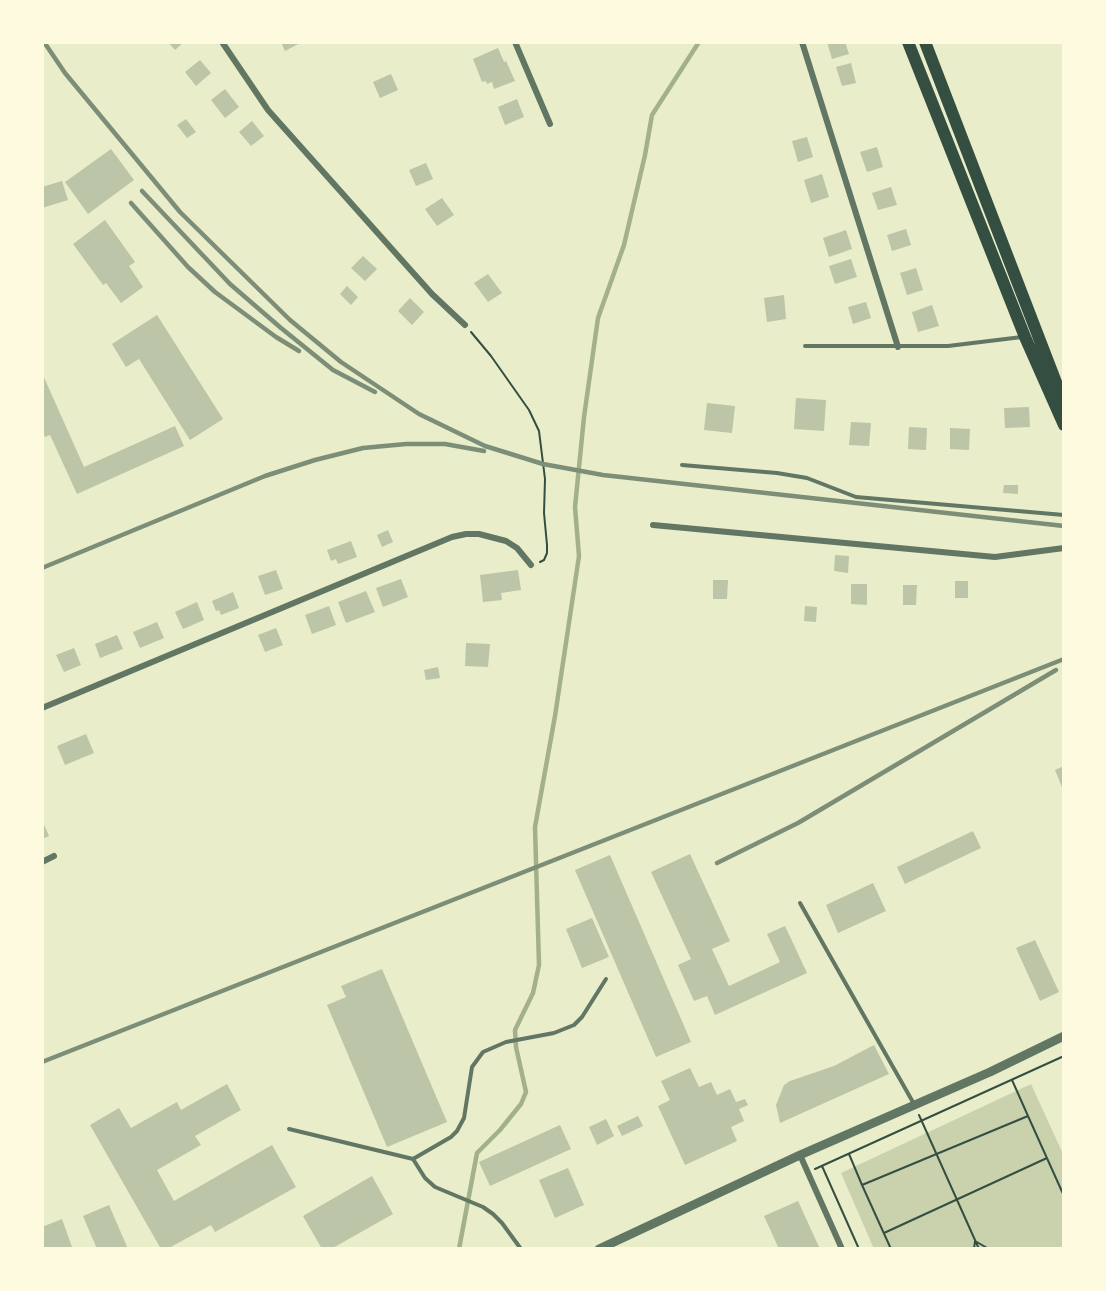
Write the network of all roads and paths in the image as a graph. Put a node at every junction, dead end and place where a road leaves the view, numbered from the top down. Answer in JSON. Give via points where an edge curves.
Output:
{"nodes":[{"id":1,"x":222,"y":42,"type":"edge"},
{"id":2,"x":515,"y":42,"type":"edge"},
{"id":3,"x":802,"y":42,"type":"edge"},
{"id":4,"x":909,"y":42,"type":"edge"},
{"id":5,"x":925,"y":42,"type":"edge"},
{"id":6,"x":550,"y":124,"type":"dead end"},
{"id":7,"x":465,"y":325,"type":"joint"},
{"id":8,"x":1025,"y":337,"type":"junction"},
{"id":9,"x":805,"y":346,"type":"dead end"},
{"id":10,"x":898,"y":347,"type":"junction"},
{"id":11,"x":1064,"y":403,"type":"edge"},
{"id":12,"x":1064,"y":425,"type":"edge"},
{"id":13,"x":682,"y":465,"type":"dead end"},
{"id":14,"x":1064,"y":515,"type":"edge"},
{"id":15,"x":653,"y":525,"type":"dead end"},
{"id":16,"x":1064,"y":548,"type":"edge"},
{"id":17,"x":531,"y":565,"type":"joint"},
{"id":18,"x":42,"y":708,"type":"edge"},
{"id":19,"x":54,"y":856,"type":"dead end"},
{"id":20,"x":42,"y":862,"type":"edge"},
{"id":21,"x":800,"y":903,"type":"dead end"},
{"id":22,"x":606,"y":979,"type":"dead end"},
{"id":23,"x":1064,"y":1036,"type":"edge"},
{"id":24,"x":1064,"y":1056,"type":"edge"},
{"id":25,"x":1012,"y":1080,"type":"junction"},
{"id":26,"x":914,"y":1105,"type":"junction"},
{"id":27,"x":1028,"y":1116,"type":"junction"},
{"id":28,"x":921,"y":1120,"type":"junction"},
{"id":29,"x":289,"y":1129,"type":"dead end"},
{"id":30,"x":848,"y":1154,"type":"junction"},
{"id":31,"x":936,"y":1154,"type":"junction"},
{"id":32,"x":800,"y":1155,"type":"junction"},
{"id":33,"x":1047,"y":1158,"type":"junction"},
{"id":34,"x":413,"y":1159,"type":"junction"},
{"id":35,"x":822,"y":1166,"type":"junction"},
{"id":36,"x":807,"y":1173,"type":"junction"},
{"id":37,"x":862,"y":1185,"type":"junction"},
{"id":38,"x":1064,"y":1196,"type":"edge"},
{"id":39,"x":957,"y":1200,"type":"junction"},
{"id":40,"x":884,"y":1233,"type":"junction"},
{"id":41,"x":975,"y":1241,"type":"junction"},
{"id":42,"x":521,"y":1249,"type":"edge"},
{"id":43,"x":599,"y":1249,"type":"edge"},
{"id":44,"x":842,"y":1249,"type":"edge"},
{"id":45,"x":859,"y":1249,"type":"edge"},
{"id":46,"x":891,"y":1249,"type":"edge"},
{"id":47,"x":974,"y":1249,"type":"edge"},
{"id":48,"x":979,"y":1249,"type":"edge"},
{"id":49,"x":989,"y":1249,"type":"edge"}],
"edges":[{"from":1,"to":7,"type":"street","via":[[268,110],[432,294]]},
{"from":2,"to":6,"type":"street"},
{"from":3,"to":10,"type":"street"},
{"from":4,"to":8,"type":"highway"},
{"from":5,"to":11,"type":"highway"},
{"from":7,"to":17,"type":"path","via":[[529,410],[539,431],[547,545],[544,560]]},
{"from":8,"to":10,"type":"lane"},
{"from":8,"to":12,"type":"highway"},
{"from":9,"to":10,"type":"lane"},
{"from":13,"to":14,"type":"lane","via":[[807,478],[856,497]]},
{"from":15,"to":16,"type":"street","via":[[995,557]]},
{"from":17,"to":18,"type":"street","via":[[506,541],[466,534],[452,537]]},
{"from":19,"to":20,"type":"street"},
{"from":21,"to":26,"type":"lane"},
{"from":22,"to":34,"type":"lane","via":[[574,1025],[506,1042],[483,1052],[472,1067],[464,1118],[458,1131]]},
{"from":23,"to":26,"type":"street"},
{"from":24,"to":25,"type":"path"},
{"from":25,"to":27,"type":"path"},
{"from":25,"to":28,"type":"path"},
{"from":26,"to":28,"type":"path"},
{"from":26,"to":32,"type":"street"},
{"from":27,"to":31,"type":"path"},
{"from":27,"to":33,"type":"path"},
{"from":28,"to":30,"type":"path"},
{"from":28,"to":31,"type":"path"},
{"from":29,"to":34,"type":"lane"},
{"from":30,"to":35,"type":"path"},
{"from":30,"to":37,"type":"path"},
{"from":31,"to":37,"type":"path"},
{"from":31,"to":39,"type":"path"},
{"from":32,"to":36,"type":"street"},
{"from":32,"to":43,"type":"street"},
{"from":33,"to":38,"type":"path"},
{"from":33,"to":39,"type":"path"},
{"from":34,"to":42,"type":"lane","via":[[435,1187],[483,1207],[502,1222]]},
{"from":35,"to":36,"type":"path"},
{"from":35,"to":45,"type":"path"},
{"from":36,"to":44,"type":"street"},
{"from":37,"to":40,"type":"path"},
{"from":39,"to":40,"type":"path"},
{"from":39,"to":41,"type":"path"},
{"from":40,"to":46,"type":"path"},
{"from":41,"to":47,"type":"path"},
{"from":41,"to":48,"type":"path"},
{"from":41,"to":49,"type":"path"}]}
